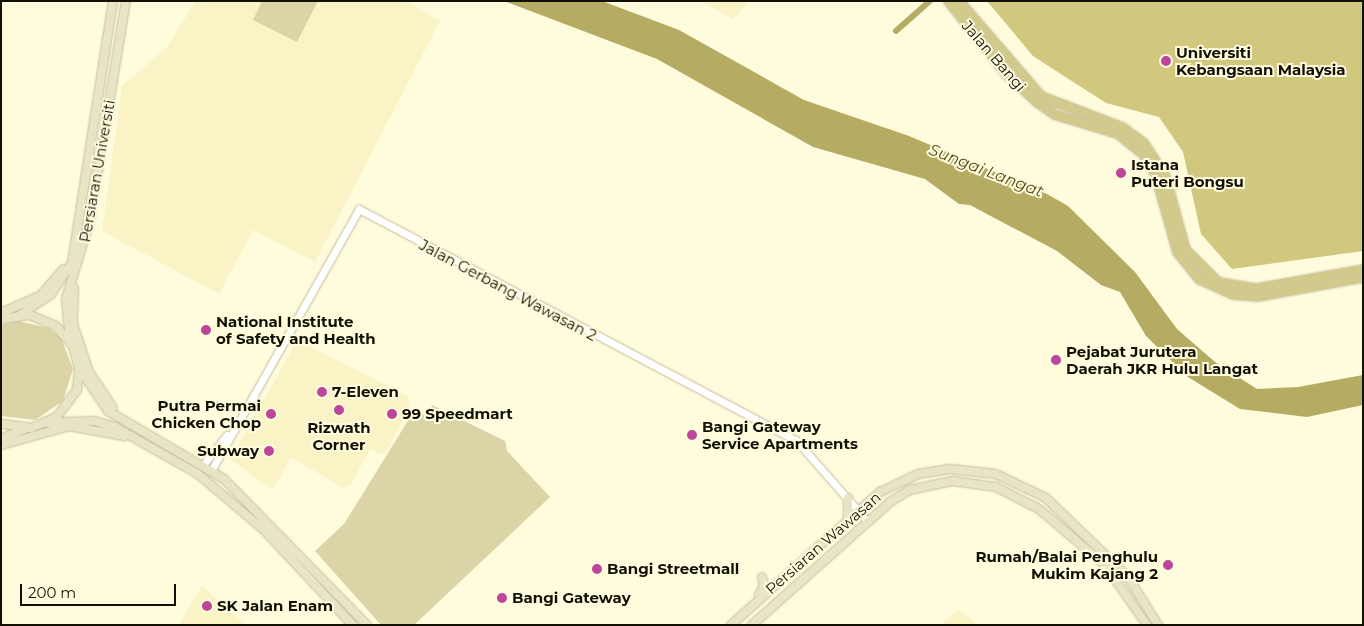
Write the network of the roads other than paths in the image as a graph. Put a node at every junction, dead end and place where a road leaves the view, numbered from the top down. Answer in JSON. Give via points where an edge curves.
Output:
{"nodes":[{"id":1,"x":113,"y":1,"type":"edge"},
{"id":2,"x":126,"y":1,"type":"edge"},
{"id":3,"x":948,"y":1,"type":"edge"},
{"id":4,"x":959,"y":1,"type":"edge"},
{"id":5,"x":81,"y":215,"type":"junction"},
{"id":6,"x":90,"y":220,"type":"junction"},
{"id":7,"x":1363,"y":269,"type":"edge"},
{"id":8,"x":1363,"y":277,"type":"edge"},
{"id":9,"x":1,"y":313,"type":"edge"},
{"id":10,"x":20,"y":315,"type":"junction"},
{"id":11,"x":1,"y":319,"type":"edge"},
{"id":12,"x":70,"y":340,"type":"junction"},
{"id":13,"x":79,"y":368,"type":"junction"},
{"id":14,"x":48,"y":423,"type":"junction"},
{"id":15,"x":1,"y":424,"type":"edge"},
{"id":16,"x":136,"y":426,"type":"junction"},
{"id":17,"x":26,"y":428,"type":"junction"},
{"id":18,"x":227,"y":435,"type":"junction"},
{"id":19,"x":1,"y":439,"type":"edge"},
{"id":20,"x":1,"y":445,"type":"edge"},
{"id":21,"x":151,"y":447,"type":"junction"},
{"id":22,"x":204,"y":464,"type":"junction"},
{"id":23,"x":212,"y":469,"type":"junction"},
{"id":24,"x":1035,"y":491,"type":"junction"},
{"id":25,"x":1017,"y":496,"type":"junction"},
{"id":26,"x":849,"y":500,"type":"junction"},
{"id":27,"x":868,"y":501,"type":"junction"},
{"id":28,"x":1039,"y":509,"type":"junction"},
{"id":29,"x":857,"y":510,"type":"junction"},
{"id":30,"x":847,"y":519,"type":"junction"},
{"id":31,"x":866,"y":520,"type":"junction"},
{"id":32,"x":762,"y":577,"type":"dead end"},
{"id":33,"x":1134,"y":602,"type":"junction"},
{"id":34,"x":754,"y":603,"type":"junction"},
{"id":35,"x":1149,"y":608,"type":"junction"},
{"id":36,"x":353,"y":625,"type":"edge"},
{"id":37,"x":367,"y":625,"type":"edge"},
{"id":38,"x":731,"y":625,"type":"edge"},
{"id":39,"x":752,"y":625,"type":"edge"},
{"id":40,"x":1148,"y":625,"type":"edge"},
{"id":41,"x":1158,"y":625,"type":"edge"}],
"edges":[{"from":1,"to":5,"type":"main road","name":"Persiaran Universiti"},
{"from":2,"to":6,"type":"main road","name":"Persiaran Universiti"},
{"from":3,"to":8,"type":"main road","name":"Jalan Bangi","via":[[1006,74],[1037,102],[1054,114],[1117,134],[1144,155],[1155,174],[1177,252],[1199,279],[1233,294],[1257,296]]},
{"from":4,"to":7,"type":"main road","name":"Jalan Bangi","via":[[1041,96],[1122,127],[1143,142],[1165,176],[1185,249],[1218,282],[1257,288]]},
{"from":5,"to":9,"type":"main road","via":[[69,256],[52,286],[30,302]]},
{"from":5,"to":10,"type":"main road","name":"Persiaran Universiti","via":[[72,263],[62,282]]},
{"from":6,"to":12,"type":"main road","name":"Persiaran Universiti","via":[[66,298]]},
{"from":6,"to":16,"type":"main road","via":[[87,250],[72,292],[73,324],[94,384],[109,405]]},
{"from":10,"to":11,"type":"main road"},
{"from":10,"to":12,"type":"main road","via":[[48,321]]},
{"from":12,"to":13,"type":"main road","name":"Persiaran Universiti"},
{"from":13,"to":14,"type":"main road","via":[[72,400]]},
{"from":13,"to":16,"type":"main road","name":"Persiaran Universiti","via":[[100,403]]},
{"from":14,"to":17,"type":"main road"},
{"from":14,"to":21,"type":"main road","via":[[94,421]]},
{"from":15,"to":17,"type":"main road"},
{"from":16,"to":22,"type":"main road"},
{"from":17,"to":19,"type":"main road"},
{"from":18,"to":22,"type":"street","name":"Jalan Gerbang Wawasan 2"},
{"from":18,"to":23,"type":"street","name":"Jalan Gerbang Wawasan 2"},
{"from":18,"to":26,"type":"street","name":"Jalan Gerbang Wawasan 2","via":[[359,209],[796,440]]},
{"from":20,"to":21,"type":"main road","via":[[46,430],[84,426]]},
{"from":21,"to":36,"type":"main road","via":[[198,474],[240,508]]},
{"from":22,"to":23,"type":"main road"},
{"from":23,"to":37,"type":"main road","via":[[275,526]]},
{"from":24,"to":25,"type":"main road"},
{"from":24,"to":27,"type":"main road","name":"Persiaran Wawasan","via":[[996,474],[950,469],[898,482]]},
{"from":24,"to":28,"type":"main road"},
{"from":24,"to":35,"type":"main road","name":"Persiaran Wawasan","via":[[1096,544]]},
{"from":25,"to":28,"type":"main road","name":"Persiaran Wawasan"},
{"from":25,"to":31,"type":"main road","name":"Persiaran Wawasan","via":[[975,481],[932,483],[909,490]]},
{"from":26,"to":27,"type":"main road"},
{"from":26,"to":29,"type":"street","name":"Jalan Gerbang Wawasan 2"},
{"from":26,"to":30,"type":"main road"},
{"from":27,"to":29,"type":"main road","name":"Persiaran Wawasan"},
{"from":28,"to":33,"type":"main road","name":"Persiaran Wawasan","via":[[1104,565]]},
{"from":29,"to":30,"type":"main road","name":"Persiaran Wawasan"},
{"from":29,"to":31,"type":"street","name":"Jalan Gerbang Wawasan 2"},
{"from":30,"to":34,"type":"main road","name":"Persiaran Wawasan"},
{"from":31,"to":39,"type":"main road","name":"Persiaran Wawasan"},
{"from":32,"to":34,"type":"main road","via":[[764,586]]},
{"from":33,"to":35,"type":"main road"},
{"from":33,"to":40,"type":"main road","name":"Persiaran Wawasan"},
{"from":34,"to":38,"type":"main road","name":"Persiaran Wawasan"},
{"from":35,"to":40,"type":"main road"},
{"from":35,"to":41,"type":"main road","name":"Persiaran Wawasan"}]}
